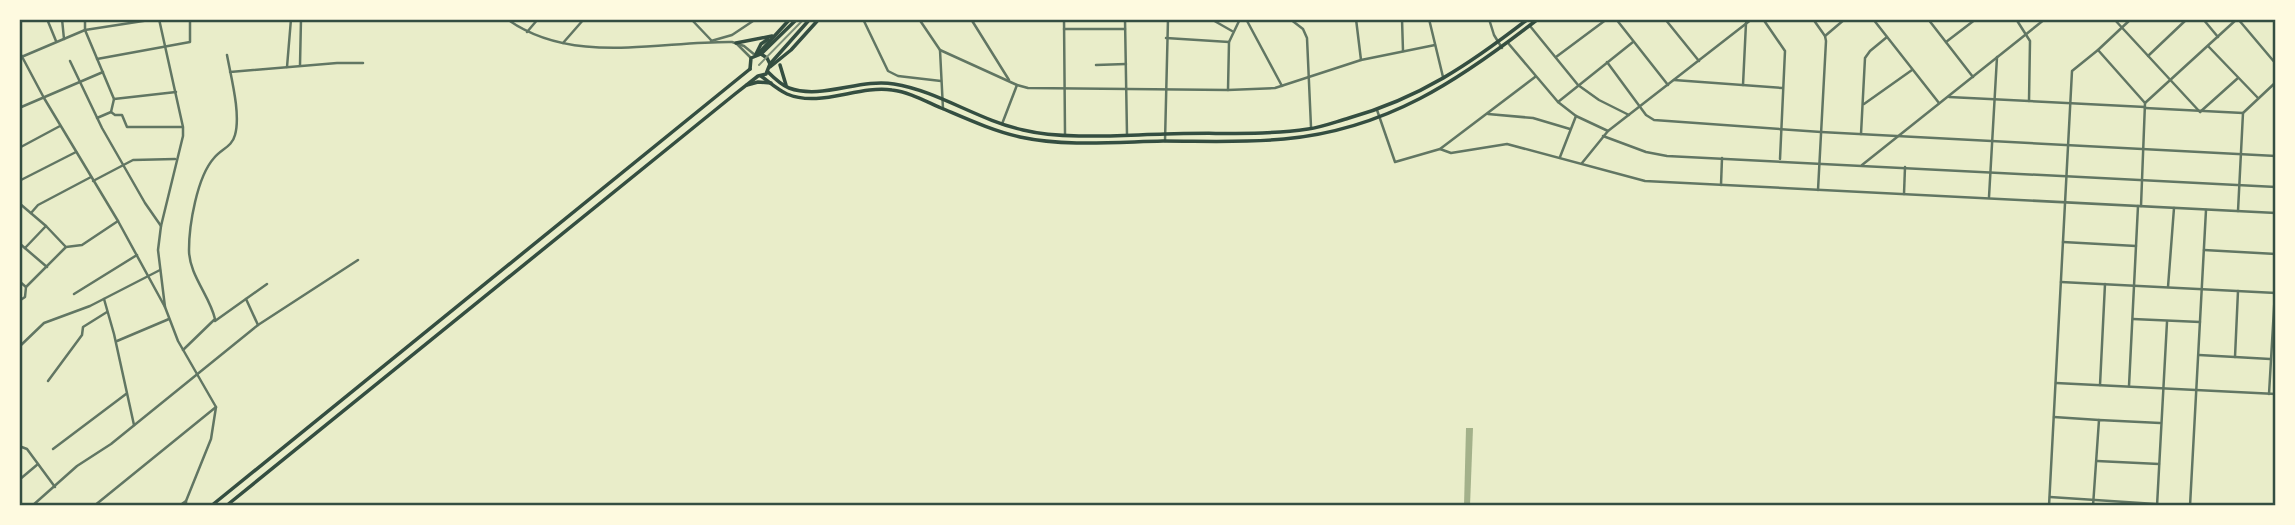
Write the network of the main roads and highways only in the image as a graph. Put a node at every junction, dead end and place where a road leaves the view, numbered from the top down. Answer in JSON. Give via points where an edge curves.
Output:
{"nodes":[{"id":1,"x":790,"y":19,"type":"edge"},
{"id":2,"x":797,"y":19,"type":"edge"},
{"id":3,"x":810,"y":19,"type":"edge"},
{"id":4,"x":819,"y":19,"type":"edge"},
{"id":5,"x":1528,"y":19,"type":"edge"},
{"id":6,"x":1538,"y":19,"type":"edge"},
{"id":7,"x":774,"y":36,"type":"junction"},
{"id":8,"x":736,"y":43,"type":"road end"},
{"id":9,"x":756,"y":55,"type":"junction"},
{"id":10,"x":783,"y":56,"type":"junction"},
{"id":11,"x":780,"y":65,"type":"junction"},
{"id":12,"x":770,"y":68,"type":"junction"},
{"id":13,"x":750,"y":69,"type":"junction"},
{"id":14,"x":760,"y":76,"type":"junction"},
{"id":15,"x":771,"y":83,"type":"junction"},
{"id":16,"x":745,"y":85,"type":"junction"},
{"id":17,"x":787,"y":87,"type":"junction"},
{"id":18,"x":211,"y":506,"type":"edge"},
{"id":19,"x":226,"y":506,"type":"edge"}],
"edges":[{"from":1,"to":7,"type":"main road"},
{"from":2,"to":9,"type":"main road"},
{"from":3,"to":12,"type":"main road"},
{"from":4,"to":10,"type":"main road"},
{"from":5,"to":17,"type":"main road","via":[[1443,80],[1414,95],[1311,128],[1272,133],[1023,131],[907,86],[883,82],[815,90]]},
{"from":6,"to":15,"type":"main road","via":[[1446,86],[1379,117],[1284,139],[1036,140],[993,129],[892,90],[804,97],[785,93]]},
{"from":7,"to":8,"type":"main road"},
{"from":7,"to":9,"type":"main road"},
{"from":9,"to":12,"type":"main road","via":[[767,58]]},
{"from":9,"to":13,"type":"main road"},
{"from":10,"to":11,"type":"main road"},
{"from":10,"to":12,"type":"main road"},
{"from":11,"to":12,"type":"main road"},
{"from":11,"to":17,"type":"main road"},
{"from":12,"to":14,"type":"main road"},
{"from":12,"to":17,"type":"main road"},
{"from":13,"to":14,"type":"main road"},
{"from":13,"to":18,"type":"main road"},
{"from":14,"to":15,"type":"main road"},
{"from":14,"to":16,"type":"main road"},
{"from":15,"to":16,"type":"main road"},
{"from":16,"to":19,"type":"main road"}]}
